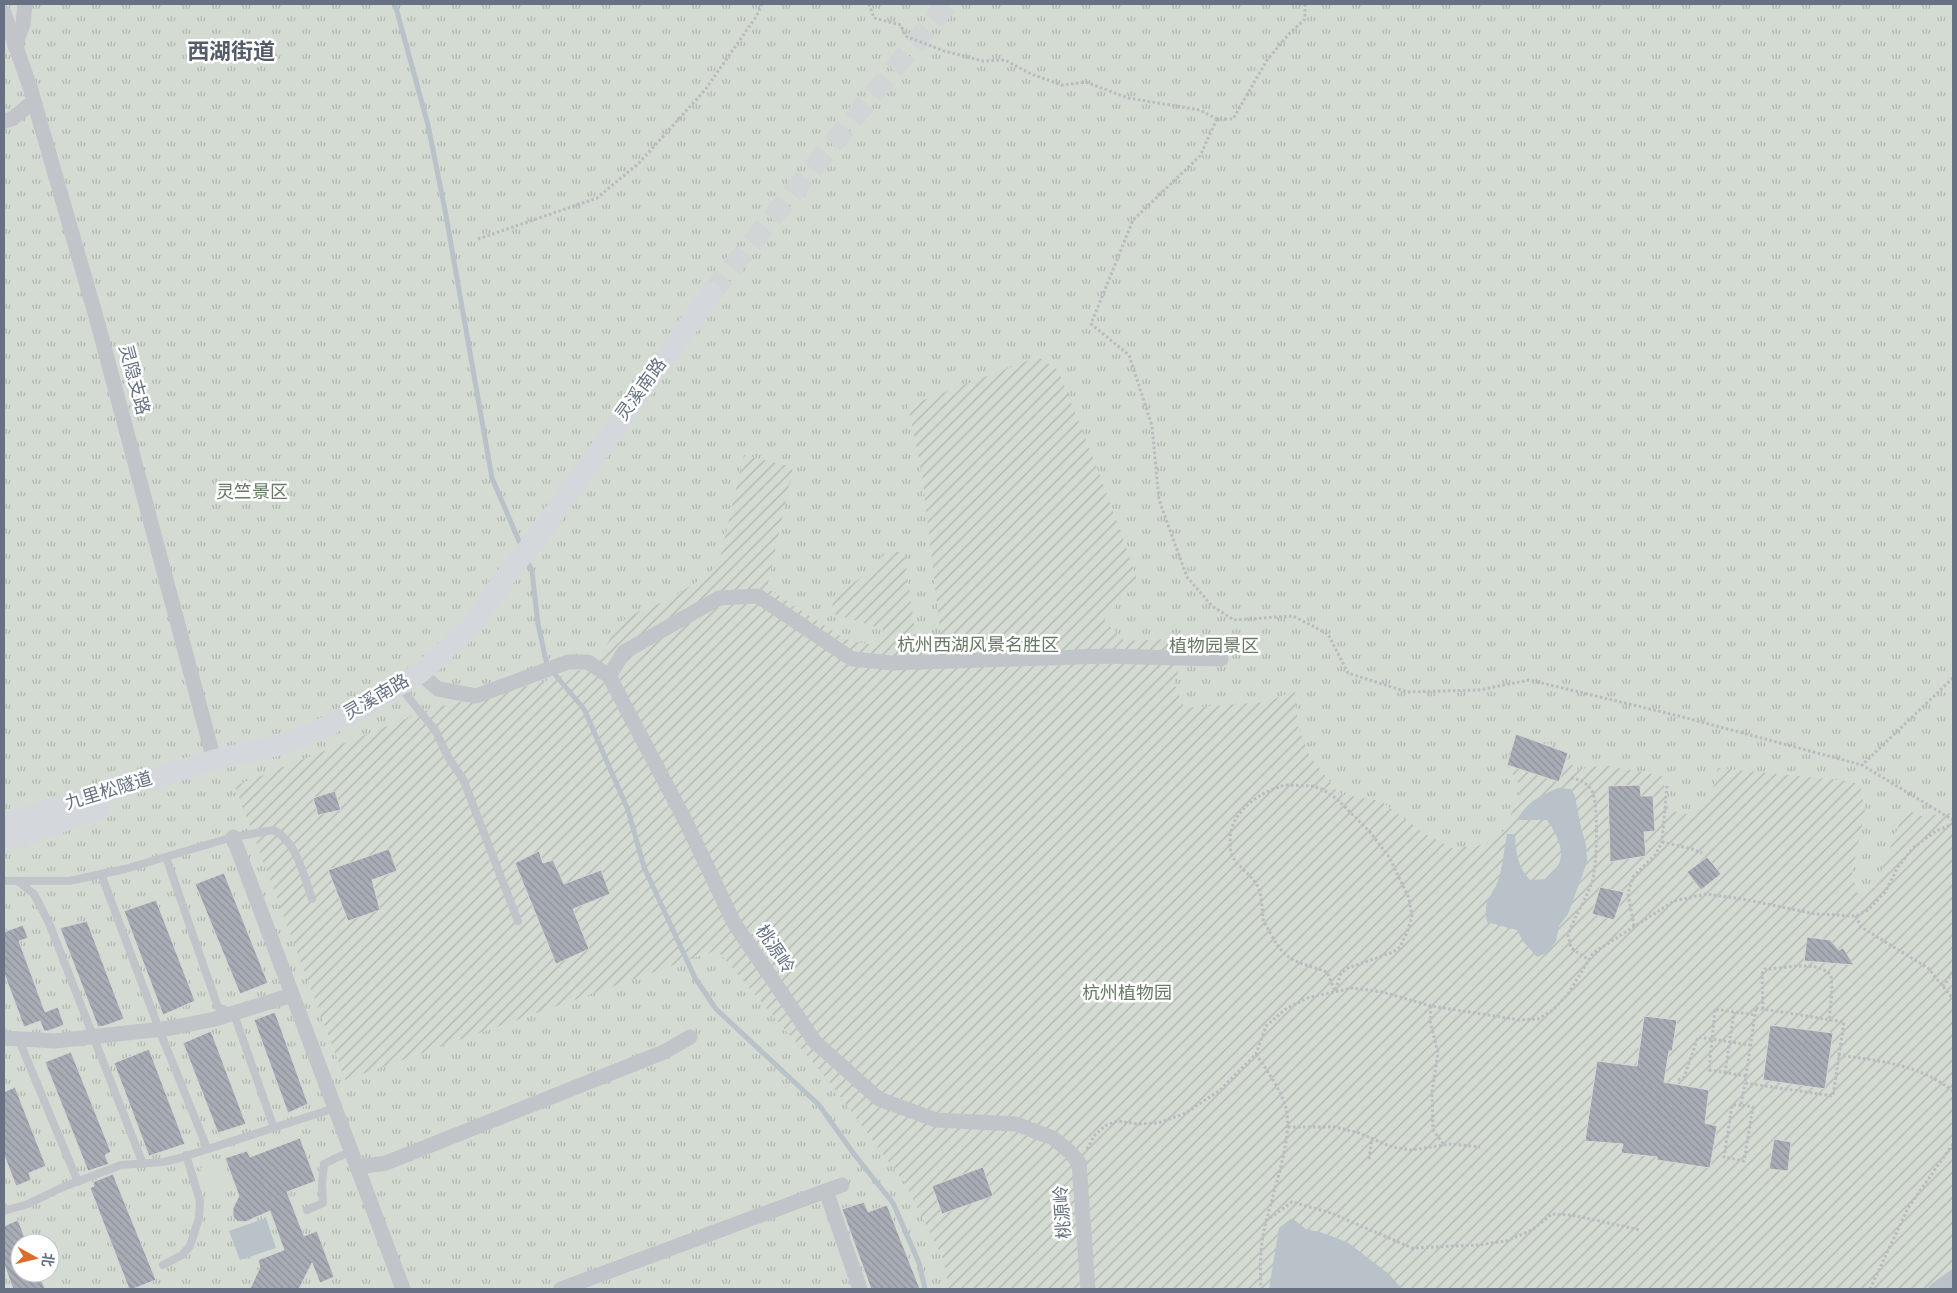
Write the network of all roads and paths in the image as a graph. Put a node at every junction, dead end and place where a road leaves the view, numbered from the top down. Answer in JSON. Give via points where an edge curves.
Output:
{"nodes":[{"id":1,"x":25,"y":4,"type":"edge"},
{"id":2,"x":762,"y":4,"type":"edge"},
{"id":3,"x":869,"y":4,"type":"edge"},
{"id":4,"x":1305,"y":4,"type":"edge"},
{"id":5,"x":4,"y":13,"type":"edge"},
{"id":6,"x":15,"y":46,"type":"junction"},
{"id":7,"x":34,"y":101,"type":"junction"},
{"id":8,"x":1217,"y":119,"type":"junction"},
{"id":9,"x":4,"y":121,"type":"edge"},
{"id":10,"x":478,"y":239,"type":"dead end"},
{"id":11,"x":711,"y":293,"type":"tunnel mouth"},
{"id":12,"x":1221,"y":659,"type":"dead end"},
{"id":13,"x":420,"y":672,"type":"junction"},
{"id":14,"x":609,"y":676,"type":"junction"},
{"id":15,"x":1953,"y":678,"type":"edge"},
{"id":16,"x":398,"y":686,"type":"junction"},
{"id":17,"x":214,"y":760,"type":"junction"},
{"id":18,"x":1862,"y":765,"type":"junction"},
{"id":19,"x":1571,"y":778,"type":"dead end"},
{"id":20,"x":1667,"y":785,"type":"dead end"},
{"id":21,"x":4,"y":809,"type":"edge"},
{"id":22,"x":1953,"y":822,"type":"edge"},
{"id":23,"x":4,"y":823,"type":"edge"},
{"id":24,"x":233,"y":837,"type":"junction"},
{"id":25,"x":4,"y":842,"type":"edge"},
{"id":26,"x":1662,"y":842,"type":"junction"},
{"id":27,"x":1702,"y":853,"type":"dead end"},
{"id":28,"x":166,"y":857,"type":"junction"},
{"id":29,"x":101,"y":874,"type":"junction"},
{"id":30,"x":4,"y":881,"type":"edge"},
{"id":31,"x":20,"y":882,"type":"junction"},
{"id":32,"x":312,"y":899,"type":"dead end"},
{"id":33,"x":1856,"y":916,"type":"junction"},
{"id":34,"x":518,"y":922,"type":"dead end"},
{"id":35,"x":1634,"y":926,"type":"junction"},
{"id":36,"x":1589,"y":960,"type":"junction"},
{"id":37,"x":1953,"y":971,"type":"edge"},
{"id":38,"x":1944,"y":987,"type":"junction"},
{"id":39,"x":1335,"y":991,"type":"junction"},
{"id":40,"x":292,"y":995,"type":"junction"},
{"id":41,"x":1953,"y":999,"type":"edge"},
{"id":42,"x":1431,"y":1006,"type":"junction"},
{"id":43,"x":1762,"y":1009,"type":"junction"},
{"id":44,"x":1734,"y":1012,"type":"junction"},
{"id":45,"x":234,"y":1014,"type":"junction"},
{"id":46,"x":1755,"y":1015,"type":"junction"},
{"id":47,"x":1829,"y":1020,"type":"junction"},
{"id":48,"x":159,"y":1029,"type":"junction"},
{"id":49,"x":92,"y":1036,"type":"junction"},
{"id":50,"x":690,"y":1037,"type":"dead end"},
{"id":51,"x":11,"y":1038,"type":"edge"},
{"id":52,"x":1712,"y":1040,"type":"junction"},
{"id":53,"x":1730,"y":1043,"type":"junction"},
{"id":54,"x":1750,"y":1045,"type":"junction"},
{"id":55,"x":1256,"y":1054,"type":"junction"},
{"id":56,"x":1838,"y":1055,"type":"junction"},
{"id":57,"x":1725,"y":1073,"type":"junction"},
{"id":58,"x":1746,"y":1076,"type":"junction"},
{"id":59,"x":1678,"y":1080,"type":"dead end"},
{"id":60,"x":1745,"y":1083,"type":"junction"},
{"id":61,"x":1953,"y":1091,"type":"edge"},
{"id":62,"x":1741,"y":1105,"type":"junction"},
{"id":63,"x":335,"y":1108,"type":"junction"},
{"id":64,"x":1288,"y":1127,"type":"junction"},
{"id":65,"x":274,"y":1128,"type":"junction"},
{"id":66,"x":1372,"y":1138,"type":"junction"},
{"id":67,"x":1953,"y":1144,"type":"edge"},
{"id":68,"x":1444,"y":1145,"type":"junction"},
{"id":69,"x":1480,"y":1147,"type":"dead end"},
{"id":70,"x":207,"y":1148,"type":"junction"},
{"id":71,"x":351,"y":1151,"type":"junction"},
{"id":72,"x":186,"y":1155,"type":"junction"},
{"id":73,"x":1369,"y":1159,"type":"dead end"},
{"id":74,"x":1079,"y":1163,"type":"junction"},
{"id":75,"x":142,"y":1164,"type":"junction"},
{"id":76,"x":357,"y":1167,"type":"junction"},
{"id":77,"x":78,"y":1182,"type":"junction"},
{"id":78,"x":842,"y":1185,"type":"dead end"},
{"id":79,"x":826,"y":1191,"type":"junction"},
{"id":80,"x":307,"y":1210,"type":"dead end"},
{"id":81,"x":4,"y":1211,"type":"edge"},
{"id":82,"x":1266,"y":1221,"type":"junction"},
{"id":83,"x":1640,"y":1230,"type":"dead end"},
{"id":84,"x":163,"y":1265,"type":"dead end"},
{"id":85,"x":403,"y":1289,"type":"edge"},
{"id":86,"x":561,"y":1289,"type":"edge"},
{"id":87,"x":860,"y":1289,"type":"edge"},
{"id":88,"x":1088,"y":1289,"type":"edge"},
{"id":89,"x":1261,"y":1289,"type":"edge"},
{"id":90,"x":1870,"y":1289,"type":"edge"}],
"edges":[{"from":1,"to":6,"type":"street","via":[[23,24]]},
{"from":2,"to":10,"type":"path","via":[[705,90],[639,163],[597,198]]},
{"from":3,"to":8,"type":"path","via":[[874,18],[901,25],[905,36],[944,51],[983,61],[1006,60],[1031,74],[1062,85],[1086,82],[1128,98],[1200,110]]},
{"from":4,"to":8,"type":"path","via":[[1305,19],[1267,60],[1233,119]]},
{"from":5,"to":6,"type":"street","name":"灵隐支路"},
{"from":6,"to":7,"type":"street","name":"灵隐支路"},
{"from":7,"to":9,"type":"street","via":[[12,119]]},
{"from":7,"to":17,"type":"street","name":"灵隐支路","via":[[101,334]]},
{"from":8,"to":18,"type":"path","via":[[1200,156],[1133,220],[1091,324],[1129,355],[1152,426],[1159,500],[1187,577],[1212,606],[1234,620],[1293,616],[1328,634],[1348,673],[1407,692],[1479,690],[1529,680]]},
{"from":11,"to":13,"type":"main road","name":"灵溪南路","via":[[471,627]]},
{"from":12,"to":14,"type":"street","via":[[1105,656],[892,663],[852,659],[758,596],[719,598],[624,652]]},
{"from":13,"to":14,"type":"street","name":"桃源岭","via":[[438,689],[476,696],[568,662],[588,662]]},
{"from":13,"to":16,"type":"main road","name":"灵溪南路"},
{"from":14,"to":74,"type":"street","name":"桃源岭","via":[[685,820],[734,923],[815,1042],[879,1099],[936,1120],[1016,1124],[1054,1138]]},
{"from":15,"to":18,"type":"path"},
{"from":16,"to":17,"type":"main road","name":"灵溪南路","via":[[313,733],[279,745]]},
{"from":16,"to":34,"type":"lane","via":[[435,730],[463,779]]},
{"from":17,"to":21,"type":"main road","via":[[148,765]]},
{"from":17,"to":23,"type":"main road","name":"九里松隧道"},
{"from":17,"to":25,"type":"main road","via":[[146,793]]},
{"from":18,"to":22,"type":"path"},
{"from":19,"to":36,"type":"path","via":[[1582,780],[1592,791],[1595,808],[1593,879],[1568,935],[1571,948]]},
{"from":20,"to":26,"type":"path"},
{"from":22,"to":33,"type":"path","via":[[1913,848],[1884,892],[1868,910]]},
{"from":24,"to":28,"type":"lane"},
{"from":24,"to":32,"type":"lane","via":[[274,830],[282,835],[294,849]]},
{"from":24,"to":40,"type":"street"},
{"from":26,"to":27,"type":"path"},
{"from":26,"to":35,"type":"path","via":[[1655,855],[1632,877],[1628,894]]},
{"from":28,"to":29,"type":"lane"},
{"from":28,"to":45,"type":"lane","via":[[218,1007]]},
{"from":29,"to":31,"type":"lane","via":[[69,881]]},
{"from":29,"to":48,"type":"lane"},
{"from":30,"to":31,"type":"lane"},
{"from":31,"to":49,"type":"lane","via":[[34,894],[49,923]]},
{"from":33,"to":35,"type":"path","via":[[1815,914],[1706,894],[1674,901]]},
{"from":33,"to":38,"type":"path","via":[[1861,927],[1928,968]]},
{"from":35,"to":36,"type":"path","via":[[1593,953]]},
{"from":36,"to":42,"type":"path","via":[[1568,994],[1553,1010],[1538,1018],[1520,1020]]},
{"from":37,"to":38,"type":"path"},
{"from":38,"to":41,"type":"path"},
{"from":39,"to":39,"type":"path","via":[[1341,973],[1348,968],[1400,947],[1412,917],[1409,898],[1389,857],[1370,832],[1338,800],[1314,786],[1273,788],[1259,796],[1233,822],[1230,841],[1233,858],[1257,885],[1264,922],[1285,956],[1327,972]]},
{"from":39,"to":42,"type":"path","via":[[1353,988],[1382,992]]},
{"from":39,"to":55,"type":"path","via":[[1310,997],[1287,1008],[1266,1026]]},
{"from":40,"to":45,"type":"street"},
{"from":40,"to":63,"type":"street"},
{"from":42,"to":68,"type":"path","via":[[1430,1021],[1438,1052],[1432,1091],[1433,1130]]},
{"from":43,"to":46,"type":"path","via":[[1756,1008]]},
{"from":43,"to":47,"type":"path"},
{"from":43,"to":47,"type":"path","via":[[1762,974],[1765,969],[1796,965],[1815,968],[1826,970],[1831,975]]},
{"from":44,"to":46,"type":"path"},
{"from":44,"to":52,"type":"path","via":[[1716,1009]]},
{"from":44,"to":53,"type":"path"},
{"from":45,"to":48,"type":"street"},
{"from":45,"to":65,"type":"lane"},
{"from":46,"to":54,"type":"path"},
{"from":47,"to":56,"type":"path","via":[[1844,1022]]},
{"from":48,"to":49,"type":"street"},
{"from":48,"to":70,"type":"lane"},
{"from":49,"to":51,"type":"street","via":[[55,1041]]},
{"from":49,"to":75,"type":"lane"},
{"from":50,"to":76,"type":"street","via":[[664,1052],[386,1163]]},
{"from":51,"to":77,"type":"lane"},
{"from":52,"to":53,"type":"path"},
{"from":52,"to":57,"type":"path","via":[[1709,1070]]},
{"from":52,"to":59,"type":"path","via":[[1698,1037],[1684,1077]]},
{"from":53,"to":54,"type":"path"},
{"from":53,"to":57,"type":"path"},
{"from":54,"to":58,"type":"path"},
{"from":55,"to":64,"type":"path","via":[[1277,1087],[1286,1108]]},
{"from":55,"to":74,"type":"path","via":[[1220,1090],[1186,1113],[1158,1123],[1117,1121],[1105,1126],[1094,1136]]},
{"from":56,"to":60,"type":"path","via":[[1833,1096]]},
{"from":56,"to":61,"type":"path","via":[[1892,1062],[1932,1076]]},
{"from":57,"to":58,"type":"path"},
{"from":58,"to":60,"type":"path"},
{"from":60,"to":62,"type":"path"},
{"from":62,"to":62,"type":"path","via":[[1753,1106],[1744,1161],[1724,1157],[1732,1105]]},
{"from":63,"to":65,"type":"lane"},
{"from":63,"to":71,"type":"street"},
{"from":64,"to":66,"type":"path","via":[[1335,1127]]},
{"from":64,"to":82,"type":"path"},
{"from":65,"to":70,"type":"lane"},
{"from":66,"to":68,"type":"path","via":[[1392,1147],[1411,1150]]},
{"from":66,"to":73,"type":"path"},
{"from":67,"to":90,"type":"path","via":[[1908,1208]]},
{"from":68,"to":69,"type":"path"},
{"from":70,"to":72,"type":"lane"},
{"from":71,"to":76,"type":"street"},
{"from":71,"to":80,"type":"lane","via":[[324,1164],[323,1204]]},
{"from":72,"to":75,"type":"lane"},
{"from":72,"to":84,"type":"lane","via":[[200,1201],[198,1218],[190,1246],[182,1255]]},
{"from":74,"to":88,"type":"street","name":"桃源岭"},
{"from":75,"to":77,"type":"lane","via":[[121,1165]]},
{"from":76,"to":85,"type":"street"},
{"from":77,"to":81,"type":"lane"},
{"from":78,"to":79,"type":"street"},
{"from":79,"to":86,"type":"street"},
{"from":79,"to":87,"type":"street"},
{"from":82,"to":83,"type":"path","via":[[1292,1202],[1331,1213],[1412,1248],[1478,1246],[1506,1241],[1532,1230],[1552,1214],[1572,1215]]},
{"from":82,"to":89,"type":"path"}]}
